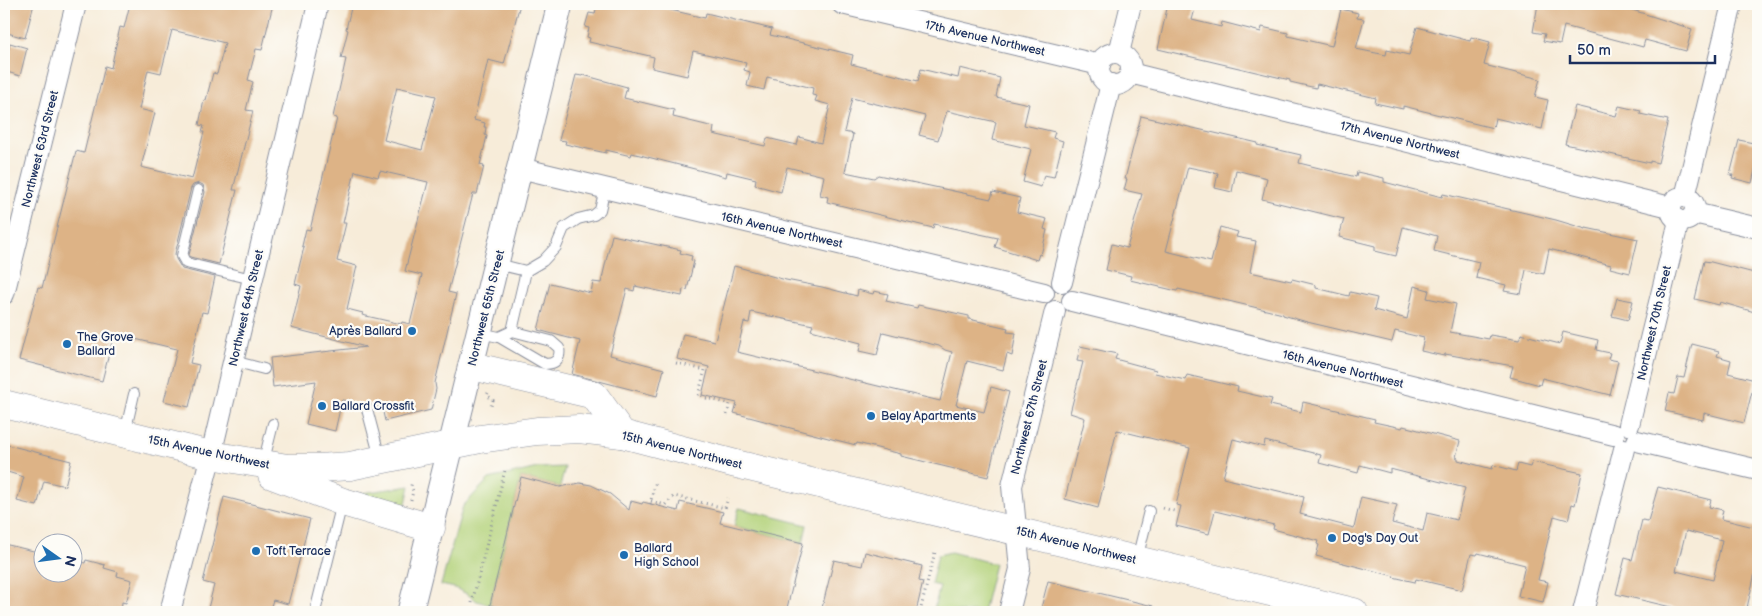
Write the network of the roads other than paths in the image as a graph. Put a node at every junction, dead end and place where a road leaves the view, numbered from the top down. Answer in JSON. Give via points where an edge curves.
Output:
{"nodes":[{"id":1,"x":76,"y":4,"type":"edge"},
{"id":2,"x":318,"y":4,"type":"edge"},
{"id":3,"x":560,"y":4,"type":"edge"},
{"id":4,"x":842,"y":4,"type":"edge"},
{"id":5,"x":1131,"y":4,"type":"edge"},
{"id":6,"x":1732,"y":4,"type":"edge"},
{"id":7,"x":1119,"y":53,"type":"junction"},
{"id":8,"x":1100,"y":65,"type":"junction"},
{"id":9,"x":1130,"y":73,"type":"junction"},
{"id":10,"x":1111,"y":84,"type":"junction"},
{"id":11,"x":520,"y":168,"type":"junction"},
{"id":12,"x":605,"y":188,"type":"junction"},
{"id":13,"x":198,"y":190,"type":"dead end"},
{"id":14,"x":1682,"y":209,"type":"junction"},
{"id":15,"x":1758,"y":228,"type":"edge"},
{"id":16,"x":497,"y":264,"type":"junction"},
{"id":17,"x":526,"y":271,"type":"junction"},
{"id":18,"x":252,"y":280,"type":"junction"},
{"id":19,"x":1062,"y":282,"type":"junction"},
{"id":20,"x":5,"y":286,"type":"edge"},
{"id":21,"x":1044,"y":293,"type":"junction"},
{"id":22,"x":1064,"y":306,"type":"junction"},
{"id":23,"x":512,"y":331,"type":"junction"},
{"id":24,"x":490,"y":335,"type":"junction"},
{"id":25,"x":233,"y":361,"type":"junction"},
{"id":26,"x":472,"y":366,"type":"junction"},
{"id":27,"x":264,"y":369,"type":"dead end"},
{"id":28,"x":553,"y":374,"type":"junction"},
{"id":29,"x":134,"y":394,"type":"dead end"},
{"id":30,"x":4,"y":404,"type":"edge"},
{"id":31,"x":367,"y":409,"type":"dead end"},
{"id":32,"x":273,"y":424,"type":"dead end"},
{"id":33,"x":124,"y":434,"type":"junction"},
{"id":34,"x":622,"y":434,"type":"junction"},
{"id":35,"x":1626,"y":437,"type":"junction"},
{"id":36,"x":452,"y":445,"type":"junction"},
{"id":37,"x":211,"y":455,"type":"junction"},
{"id":38,"x":381,"y":459,"type":"junction"},
{"id":39,"x":251,"y":463,"type":"junction"},
{"id":40,"x":1758,"y":470,"type":"edge"},
{"id":41,"x":343,"y":502,"type":"junction"},
{"id":42,"x":1153,"y":509,"type":"road end"},
{"id":43,"x":431,"y":528,"type":"junction"},
{"id":44,"x":1016,"y":531,"type":"junction"},
{"id":45,"x":1136,"y":560,"type":"junction"},
{"id":46,"x":170,"y":612,"type":"edge"},
{"id":47,"x":315,"y":612,"type":"edge"},
{"id":48,"x":410,"y":612,"type":"edge"},
{"id":49,"x":1009,"y":612,"type":"edge"},
{"id":50,"x":1354,"y":612,"type":"edge"},
{"id":51,"x":1586,"y":612,"type":"edge"}],
"edges":[{"from":1,"to":20,"type":"street","name":"Northwest 63rd Street"},
{"from":2,"to":18,"type":"street","name":"Northwest 64th Street"},
{"from":3,"to":11,"type":"street","name":"Northwest 65th Street"},
{"from":4,"to":8,"type":"street","name":"17th Avenue Northwest"},
{"from":5,"to":7,"type":"street"},
{"from":6,"to":14,"type":"street","name":"Northwest 70th Street"},
{"from":7,"to":8,"type":"street","via":[[1108,54]]},
{"from":7,"to":9,"type":"street","via":[[1129,61]]},
{"from":8,"to":10,"type":"street","via":[[1101,76]]},
{"from":9,"to":10,"type":"street","via":[[1120,84]]},
{"from":9,"to":14,"type":"street","name":"17th Avenue Northwest"},
{"from":10,"to":19,"type":"street"},
{"from":11,"to":12,"type":"street","name":"16th Avenue Northwest"},
{"from":11,"to":16,"type":"street","name":"Northwest 65th Street"},
{"from":12,"to":17,"type":"lane","via":[[600,210],[564,228],[556,247],[543,261]]},
{"from":12,"to":21,"type":"street","name":"16th Avenue Northwest"},
{"from":13,"to":18,"type":"lane","via":[[182,256],[186,263]]},
{"from":14,"to":15,"type":"street","name":"17th Avenue Northwest"},
{"from":14,"to":35,"type":"street","name":"Northwest 70th Street"},
{"from":16,"to":17,"type":"lane"},
{"from":16,"to":24,"type":"street","name":"Northwest 65th Street"},
{"from":17,"to":23,"type":"lane"},
{"from":18,"to":25,"type":"street","name":"Northwest 64th Street"},
{"from":19,"to":21,"type":"street","via":[[1054,282]]},
{"from":19,"to":22,"type":"street","via":[[1071,290]]},
{"from":21,"to":22,"type":"street","via":[[1045,303]]},
{"from":22,"to":35,"type":"street","name":"16th Avenue Northwest"},
{"from":22,"to":44,"type":"street","name":"Northwest 67th Street","via":[[1012,486]]},
{"from":23,"to":24,"type":"lane"},
{"from":23,"to":28,"type":"lane","via":[[556,343],[559,358]]},
{"from":24,"to":26,"type":"street","name":"Northwest 65th Street"},
{"from":24,"to":28,"type":"lane"},
{"from":25,"to":27,"type":"lane"},
{"from":25,"to":37,"type":"street","name":"Northwest 64th Street"},
{"from":26,"to":28,"type":"main road"},
{"from":26,"to":36,"type":"street","name":"Northwest 65th Street"},
{"from":28,"to":34,"type":"main road","via":[[594,395]]},
{"from":29,"to":33,"type":"lane"},
{"from":30,"to":33,"type":"main road","name":"15th Avenue Northwest"},
{"from":31,"to":38,"type":"lane"},
{"from":32,"to":39,"type":"lane"},
{"from":33,"to":37,"type":"main road","name":"15th Avenue Northwest"},
{"from":34,"to":36,"type":"main road","name":"15th Avenue Northwest","via":[[558,430]]},
{"from":34,"to":44,"type":"main road","name":"15th Avenue Northwest"},
{"from":35,"to":40,"type":"street","name":"16th Avenue Northwest"},
{"from":35,"to":51,"type":"street","name":"Northwest 70th Street"},
{"from":36,"to":38,"type":"main road","name":"15th Avenue Northwest"},
{"from":36,"to":43,"type":"street","name":"Northwest 65th Street"},
{"from":37,"to":39,"type":"main road","name":"15th Avenue Northwest"},
{"from":37,"to":46,"type":"street","name":"Northwest 64th Street"},
{"from":38,"to":39,"type":"main road","name":"15th Avenue Northwest","via":[[319,468]]},
{"from":39,"to":41,"type":"main road"},
{"from":41,"to":43,"type":"main road"},
{"from":41,"to":47,"type":"lane"},
{"from":42,"to":45,"type":"lane"},
{"from":43,"to":48,"type":"street","name":"Northwest 65th Street"},
{"from":44,"to":45,"type":"main road","name":"15th Avenue Northwest"},
{"from":44,"to":49,"type":"street","name":"Northwest 67th Street","via":[[1020,569]]},
{"from":45,"to":50,"type":"main road","name":"15th Avenue Northwest"}]}
